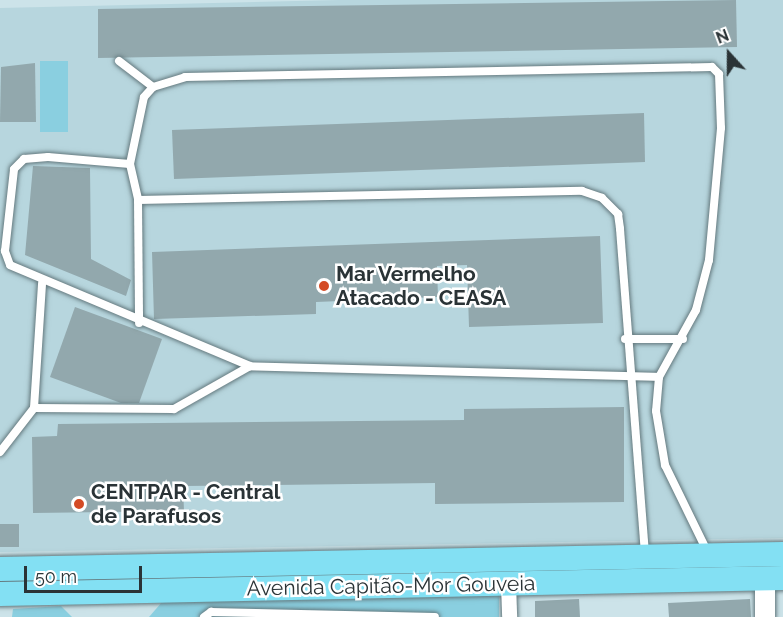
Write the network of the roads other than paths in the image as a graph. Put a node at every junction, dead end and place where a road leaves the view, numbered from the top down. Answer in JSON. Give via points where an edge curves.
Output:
{"nodes":[{"id":1,"x":120,"y":61,"type":"dead end"},
{"id":2,"x":153,"y":87,"type":"junction"},
{"id":3,"x":130,"y":164,"type":"junction"},
{"id":4,"x":138,"y":200,"type":"junction"},
{"id":5,"x":42,"y":283,"type":"junction"},
{"id":6,"x":139,"y":323,"type":"junction"},
{"id":7,"x":625,"y":339,"type":"junction"},
{"id":8,"x":683,"y":339,"type":"junction"},
{"id":9,"x":250,"y":366,"type":"junction"},
{"id":10,"x":629,"y":375,"type":"junction"},
{"id":11,"x":659,"y":377,"type":"junction"},
{"id":12,"x":34,"y":408,"type":"junction"},
{"id":13,"x":0,"y":452,"type":"edge"},
{"id":14,"x":783,"y":554,"type":"edge"},
{"id":15,"x":710,"y":555,"type":"junction"},
{"id":16,"x":646,"y":557,"type":"junction"},
{"id":17,"x":202,"y":565,"type":"junction"},
{"id":18,"x":0,"y":569,"type":"edge"},
{"id":19,"x":774,"y":578,"type":"edge"},
{"id":20,"x":508,"y":583,"type":"junction"},
{"id":21,"x":174,"y":590,"type":"junction"},
{"id":22,"x":0,"y":594,"type":"edge"},
{"id":23,"x":204,"y":617,"type":"edge"},
{"id":24,"x":435,"y":617,"type":"edge"},
{"id":25,"x":508,"y":617,"type":"edge"},
{"id":26,"x":765,"y":617,"type":"edge"}],
"edges":[{"from":1,"to":2,"type":"lane"},
{"from":2,"to":3,"type":"lane","via":[[144,97]]},
{"from":2,"to":8,"type":"lane","via":[[185,77],[712,67],[718,74],[720,97],[719,192],[709,260]]},
{"from":3,"to":4,"type":"lane"},
{"from":3,"to":5,"type":"lane","via":[[48,157],[17,164],[5,256],[15,269]]},
{"from":4,"to":6,"type":"lane"},
{"from":4,"to":7,"type":"lane","via":[[593,193],[618,214]]},
{"from":5,"to":6,"type":"lane"},
{"from":5,"to":12,"type":"lane"},
{"from":6,"to":9,"type":"lane"},
{"from":7,"to":8,"type":"lane"},
{"from":7,"to":10,"type":"lane"},
{"from":8,"to":11,"type":"lane"},
{"from":9,"to":10,"type":"lane"},
{"from":9,"to":12,"type":"lane","via":[[174,409]]},
{"from":10,"to":11,"type":"lane"},
{"from":10,"to":16,"type":"lane"},
{"from":11,"to":15,"type":"lane","via":[[657,420],[665,465]]},
{"from":12,"to":13,"type":"lane"},
{"from":14,"to":15,"type":"main road","name":"Avenida Capitão-Mor Gouveia"},
{"from":15,"to":16,"type":"main road","name":"Avenida Capitão-Mor Gouveia"},
{"from":16,"to":17,"type":"main road","name":"Avenida Capitão-Mor Gouveia"},
{"from":17,"to":18,"type":"main road","name":"Avenida Capitão-Mor Gouveia"},
{"from":17,"to":21,"type":"main road"},
{"from":19,"to":20,"type":"main road","name":"Avenida Capitão-Mor Gouveia"},
{"from":19,"to":26,"type":"street"},
{"from":20,"to":21,"type":"main road","name":"Avenida Capitão-Mor Gouveia"},
{"from":20,"to":25,"type":"street"},
{"from":21,"to":22,"type":"main road","name":"Avenida Capitão-Mor Gouveia"},
{"from":23,"to":24,"type":"lane","via":[[211,612]]}]}
